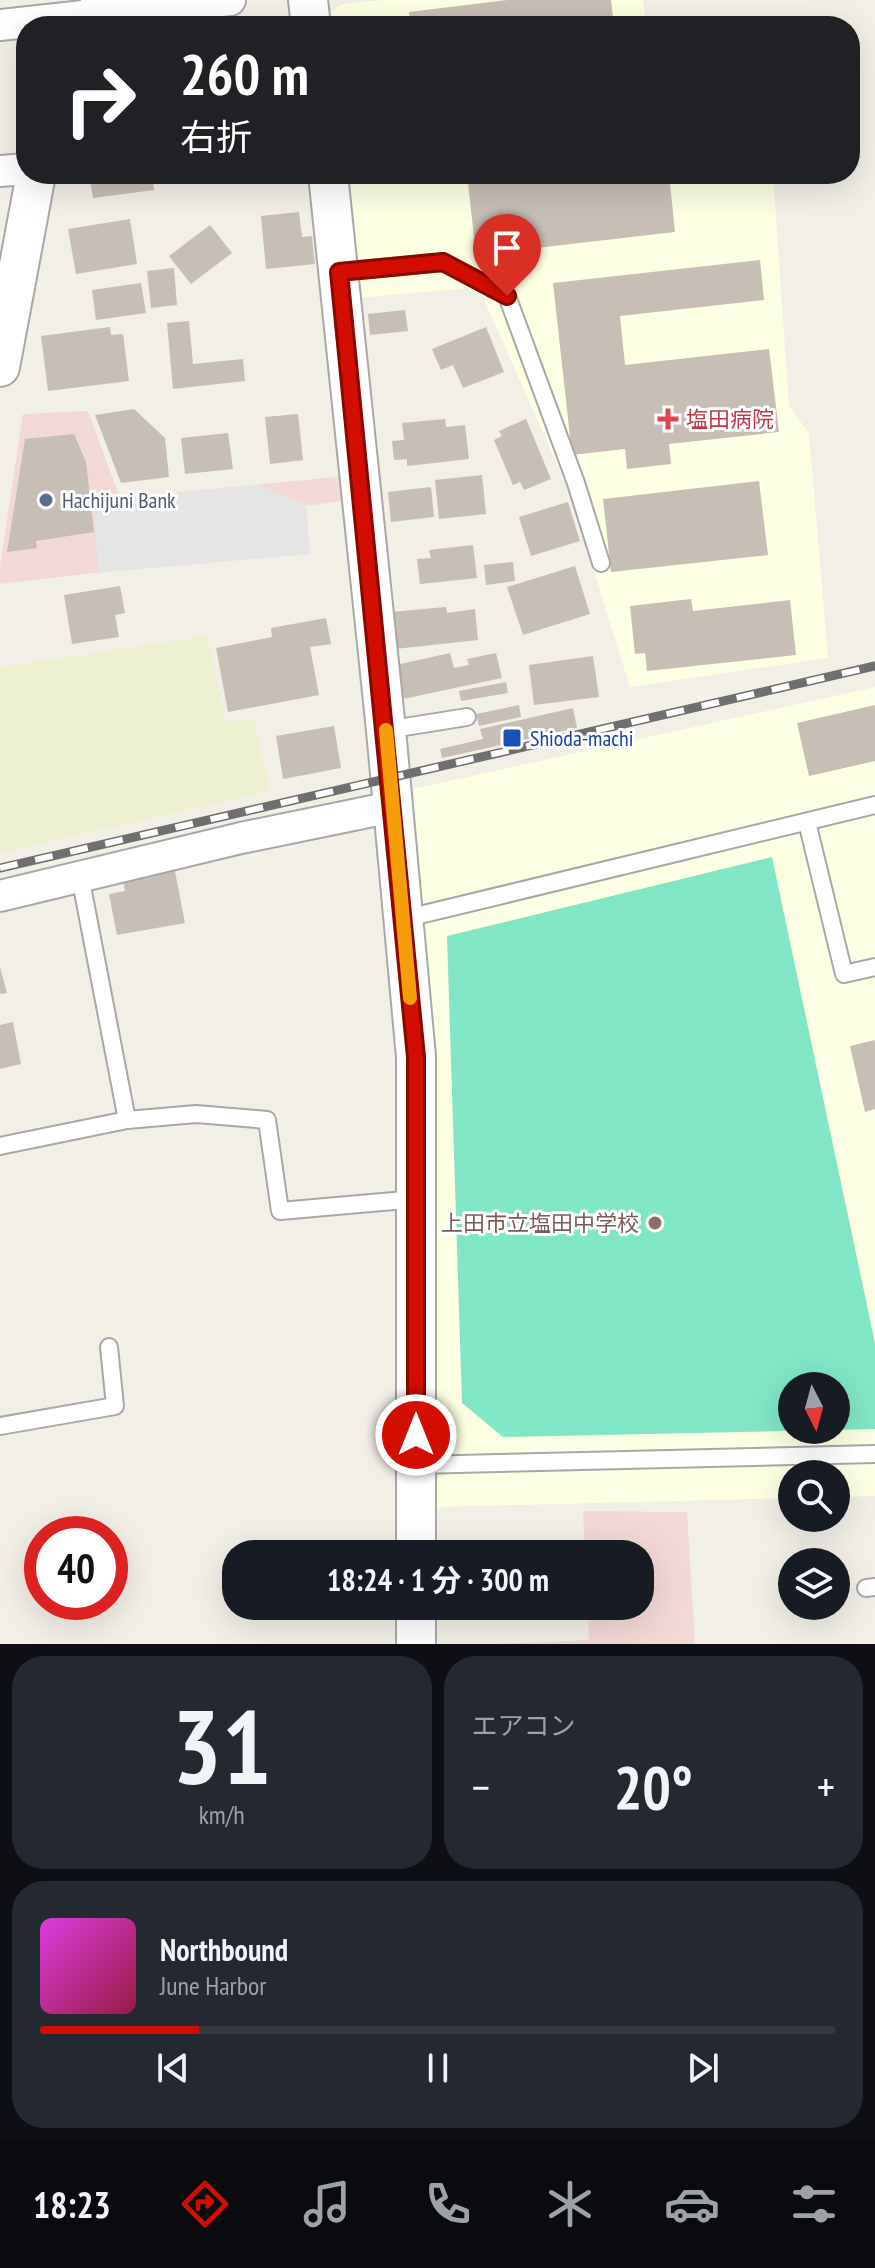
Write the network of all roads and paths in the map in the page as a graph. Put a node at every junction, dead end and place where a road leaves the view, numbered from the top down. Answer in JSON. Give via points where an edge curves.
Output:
{"nodes":[{"id":1,"x":230,"y":0,"type":"edge"},
{"id":2,"x":95,"y":14,"type":"edge"},
{"id":3,"x":34,"y":184,"type":"edge"},
{"id":4,"x":329,"y":184,"type":"edge"},
{"id":5,"x":339,"y":272,"type":"junction"},
{"id":6,"x":0,"y":367,"type":"edge"},
{"id":7,"x":601,"y":563,"type":"dead end"},
{"id":8,"x":467,"y":717,"type":"dead end"},
{"id":9,"x":386,"y":730,"type":"junction"},
{"id":10,"x":875,"y":805,"type":"edge"},
{"id":11,"x":392,"y":807,"type":"junction"},
{"id":12,"x":807,"y":822,"type":"junction"},
{"id":13,"x":80,"y":876,"type":"junction"},
{"id":14,"x":0,"y":896,"type":"edge"},
{"id":15,"x":403,"y":919,"type":"junction"},
{"id":16,"x":875,"y":967,"type":"edge"},
{"id":17,"x":127,"y":1120,"type":"junction"},
{"id":18,"x":0,"y":1146,"type":"edge"},
{"id":19,"x":416,"y":1199,"type":"junction"},
{"id":20,"x":109,"y":1347,"type":"dead end"},
{"id":21,"x":0,"y":1426,"type":"edge"},
{"id":22,"x":875,"y":1454,"type":"edge"},
{"id":23,"x":416,"y":1465,"type":"junction"},
{"id":24,"x":416,"y":1540,"type":"edge"},
{"id":25,"x":416,"y":1620,"type":"edge"},
{"id":26,"x":416,"y":1644,"type":"edge"}],
"edges":[{"from":1,"to":2,"type":"street"},
{"from":3,"to":6,"type":"street"},
{"from":4,"to":5,"type":"street"},
{"from":5,"to":7,"type":"lane","via":[[443,262],[507,296]]},
{"from":5,"to":9,"type":"street"},
{"from":8,"to":9,"type":"lane"},
{"from":9,"to":11,"type":"street"},
{"from":10,"to":12,"type":"lane"},
{"from":11,"to":13,"type":"street"},
{"from":11,"to":15,"type":"street"},
{"from":12,"to":15,"type":"lane"},
{"from":12,"to":16,"type":"lane","via":[[844,974]]},
{"from":13,"to":14,"type":"street"},
{"from":13,"to":17,"type":"lane"},
{"from":15,"to":19,"type":"street","via":[[416,1057]]},
{"from":17,"to":18,"type":"lane"},
{"from":17,"to":19,"type":"lane","via":[[196,1114],[267,1120],[280,1211]]},
{"from":19,"to":23,"type":"street"},
{"from":20,"to":21,"type":"lane","via":[[115,1406]]},
{"from":22,"to":23,"type":"lane"},
{"from":23,"to":24,"type":"street"},
{"from":25,"to":26,"type":"street"}]}
